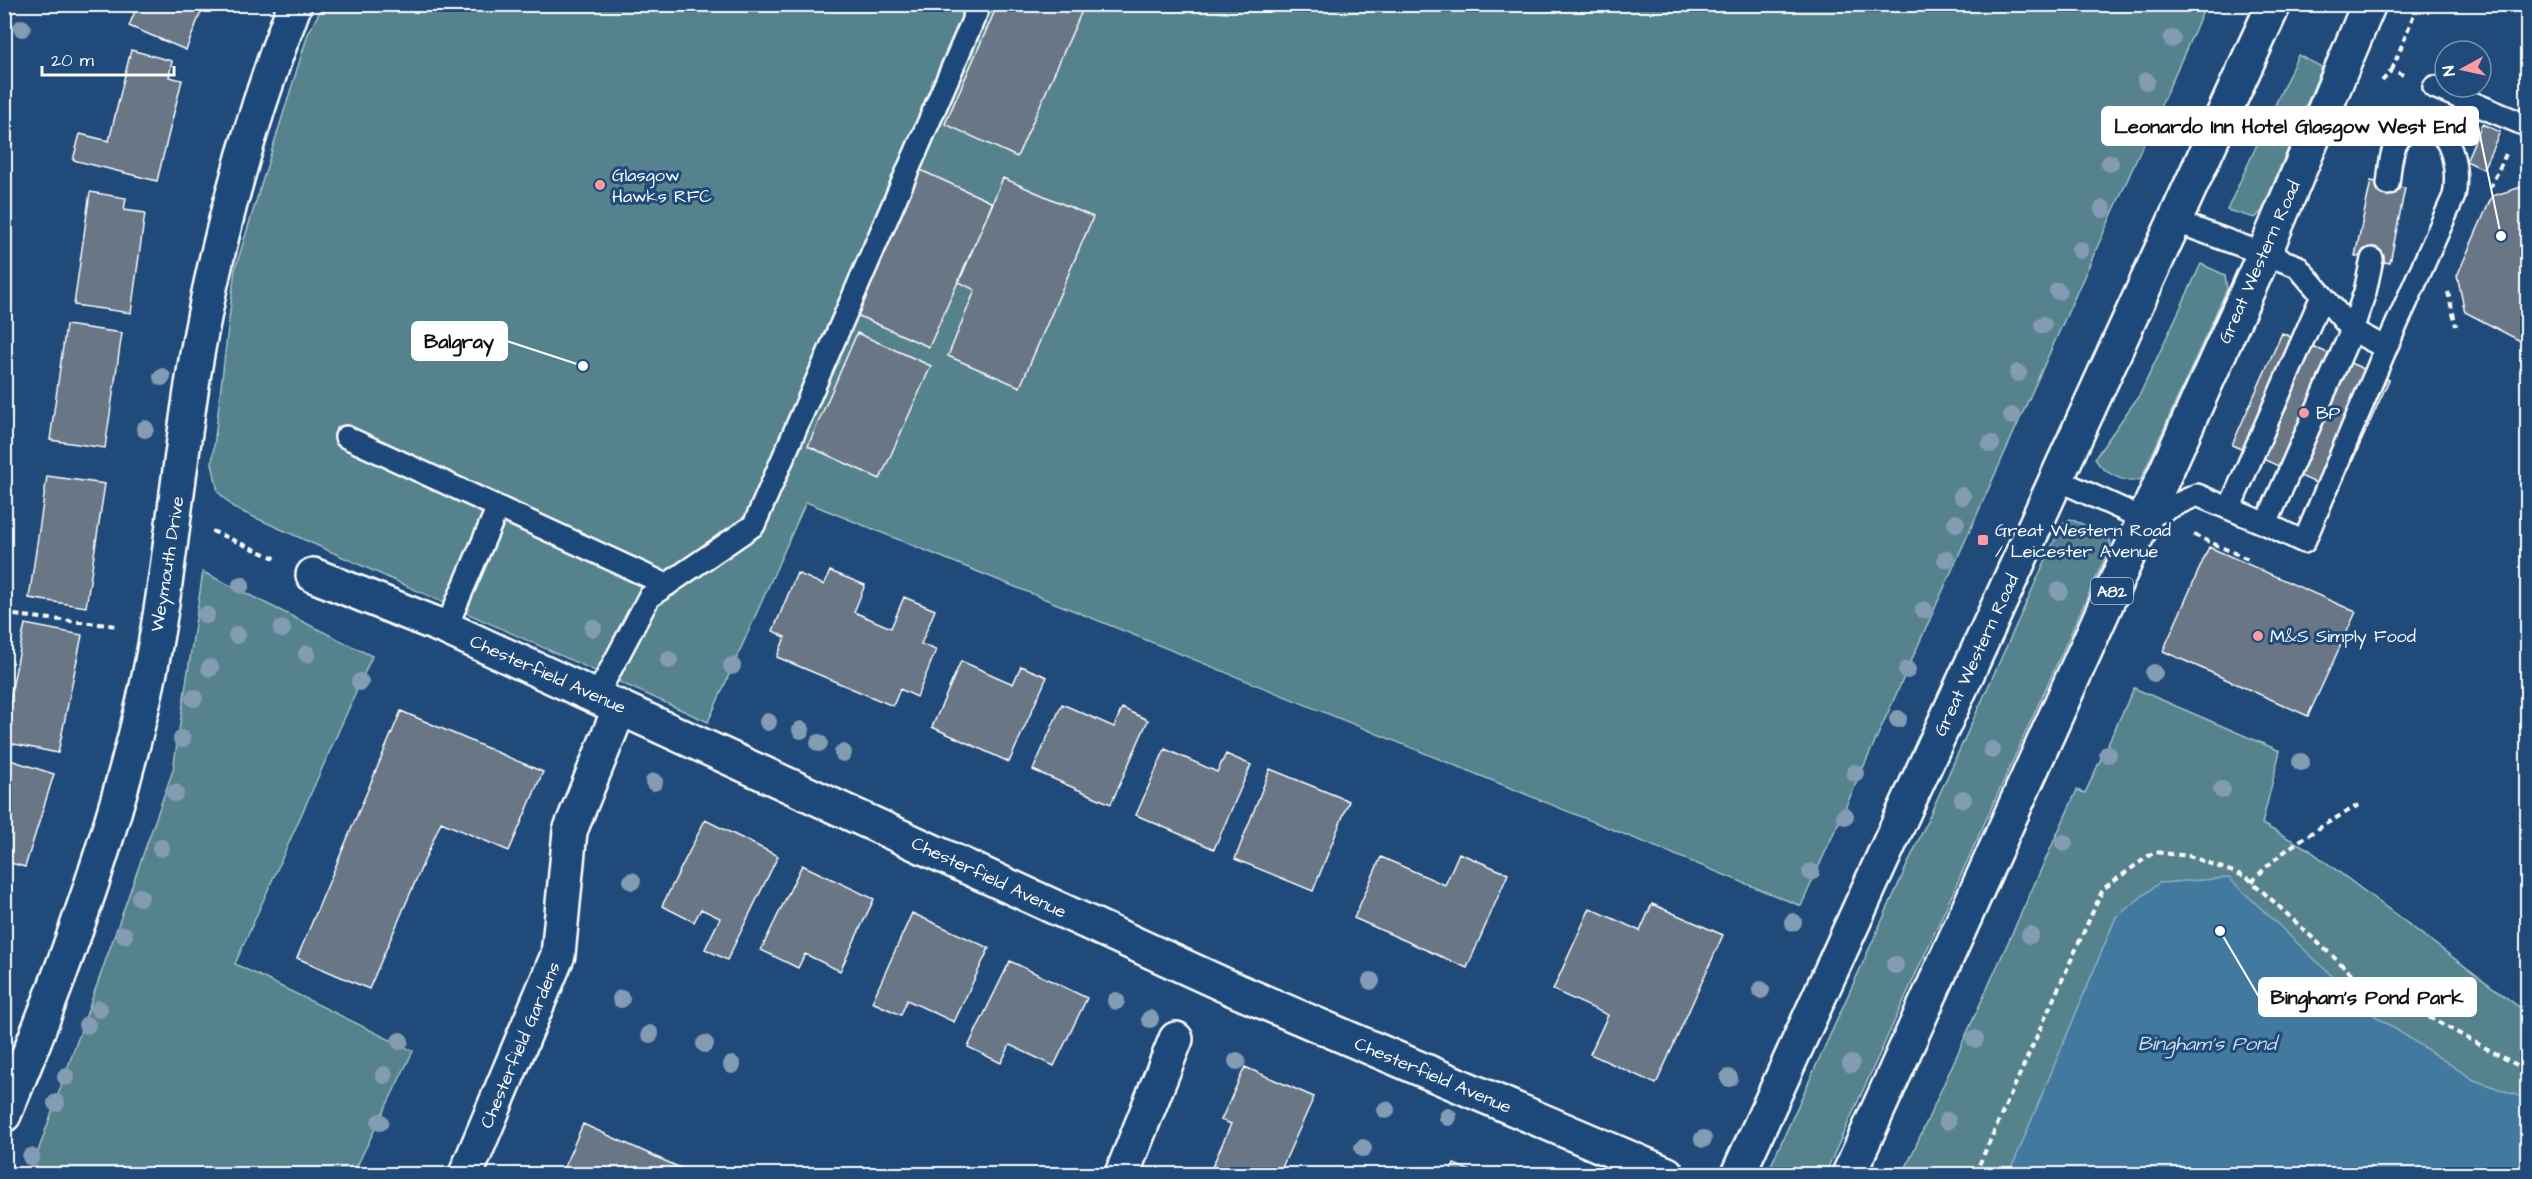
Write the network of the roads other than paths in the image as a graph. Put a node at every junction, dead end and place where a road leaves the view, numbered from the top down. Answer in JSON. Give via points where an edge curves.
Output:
{"nodes":[{"id":1,"x":295,"y":4,"type":"edge"},
{"id":2,"x":980,"y":4,"type":"edge"},
{"id":3,"x":2274,"y":4,"type":"edge"},
{"id":4,"x":2368,"y":4,"type":"edge"},
{"id":5,"x":2463,"y":99,"type":"edge"},
{"id":6,"x":2528,"y":126,"type":"edge"},
{"id":7,"x":2388,"y":184,"type":"dead end"},
{"id":8,"x":2174,"y":221,"type":"junction"},
{"id":9,"x":2265,"y":252,"type":"junction"},
{"id":10,"x":2372,"y":260,"type":"dead end"},
{"id":11,"x":2322,"y":296,"type":"junction"},
{"id":12,"x":2352,"y":330,"type":"junction"},
{"id":13,"x":2386,"y":348,"type":"junction"},
{"id":14,"x":346,"y":437,"type":"dead end"},
{"id":15,"x":2056,"y":479,"type":"junction"},
{"id":16,"x":498,"y":507,"type":"junction"},
{"id":17,"x":2230,"y":507,"type":"junction"},
{"id":18,"x":2144,"y":519,"type":"junction"},
{"id":19,"x":2266,"y":524,"type":"junction"},
{"id":20,"x":313,"y":575,"type":"road end"},
{"id":21,"x":667,"y":585,"type":"junction"},
{"id":22,"x":446,"y":628,"type":"junction"},
{"id":23,"x":608,"y":702,"type":"junction"},
{"id":24,"x":1176,"y":1039,"type":"dead end"},
{"id":25,"x":4,"y":1115,"type":"edge"},
{"id":26,"x":1609,"y":1164,"type":"edge"},
{"id":27,"x":466,"y":1174,"type":"edge"},
{"id":28,"x":1122,"y":1174,"type":"edge"},
{"id":29,"x":1667,"y":1174,"type":"edge"},
{"id":30,"x":1738,"y":1174,"type":"edge"},
{"id":31,"x":1849,"y":1174,"type":"edge"}],
"edges":[{"from":1,"to":25,"type":"street","name":"Weymouth Drive","via":[[228,207],[200,340],[157,630],[114,816],[59,976]]},
{"from":2,"to":21,"type":"lane","via":[[754,525]]},
{"from":3,"to":8,"type":"street","name":"Great Western Road"},
{"from":4,"to":9,"type":"street","name":"Great Western Road","number":"A82"},
{"from":5,"to":6,"type":"lane"},
{"from":7,"to":13,"type":"lane","via":[[2393,151],[2400,137],[2410,130],[2428,127],[2443,135],[2457,178],[2454,196]]},
{"from":8,"to":9,"type":"lane"},
{"from":8,"to":15,"type":"street","name":"Great Western Road"},
{"from":9,"to":11,"type":"lane","via":[[2297,266]]},
{"from":9,"to":18,"type":"street","name":"Great Western Road","number":"A82"},
{"from":10,"to":12,"type":"lane"},
{"from":11,"to":12,"type":"lane"},
{"from":11,"to":17,"type":"lane"},
{"from":12,"to":13,"type":"lane"},
{"from":12,"to":19,"type":"lane"},
{"from":13,"to":19,"type":"lane","via":[[2304,542]]},
{"from":14,"to":16,"type":"lane"},
{"from":15,"to":18,"type":"lane"},
{"from":15,"to":30,"type":"street","name":"Great Western Road"},
{"from":16,"to":21,"type":"lane"},
{"from":16,"to":22,"type":"lane"},
{"from":17,"to":18,"type":"lane","via":[[2197,495]]},
{"from":17,"to":19,"type":"lane"},
{"from":18,"to":31,"type":"street","name":"Great Western Road","number":"A82"},
{"from":20,"to":22,"type":"street","name":"Chesterfield Avenue"},
{"from":21,"to":23,"type":"lane","via":[[649,597]]},
{"from":22,"to":23,"type":"street","name":"Chesterfield Avenue"},
{"from":23,"to":26,"type":"street","name":"Chesterfield Avenue"},
{"from":23,"to":27,"type":"street","name":"Chesterfield Gardens","via":[[570,831],[558,955]]},
{"from":24,"to":28,"type":"street"},
{"from":26,"to":29,"type":"street","name":"Chesterfield Avenue"}]}
